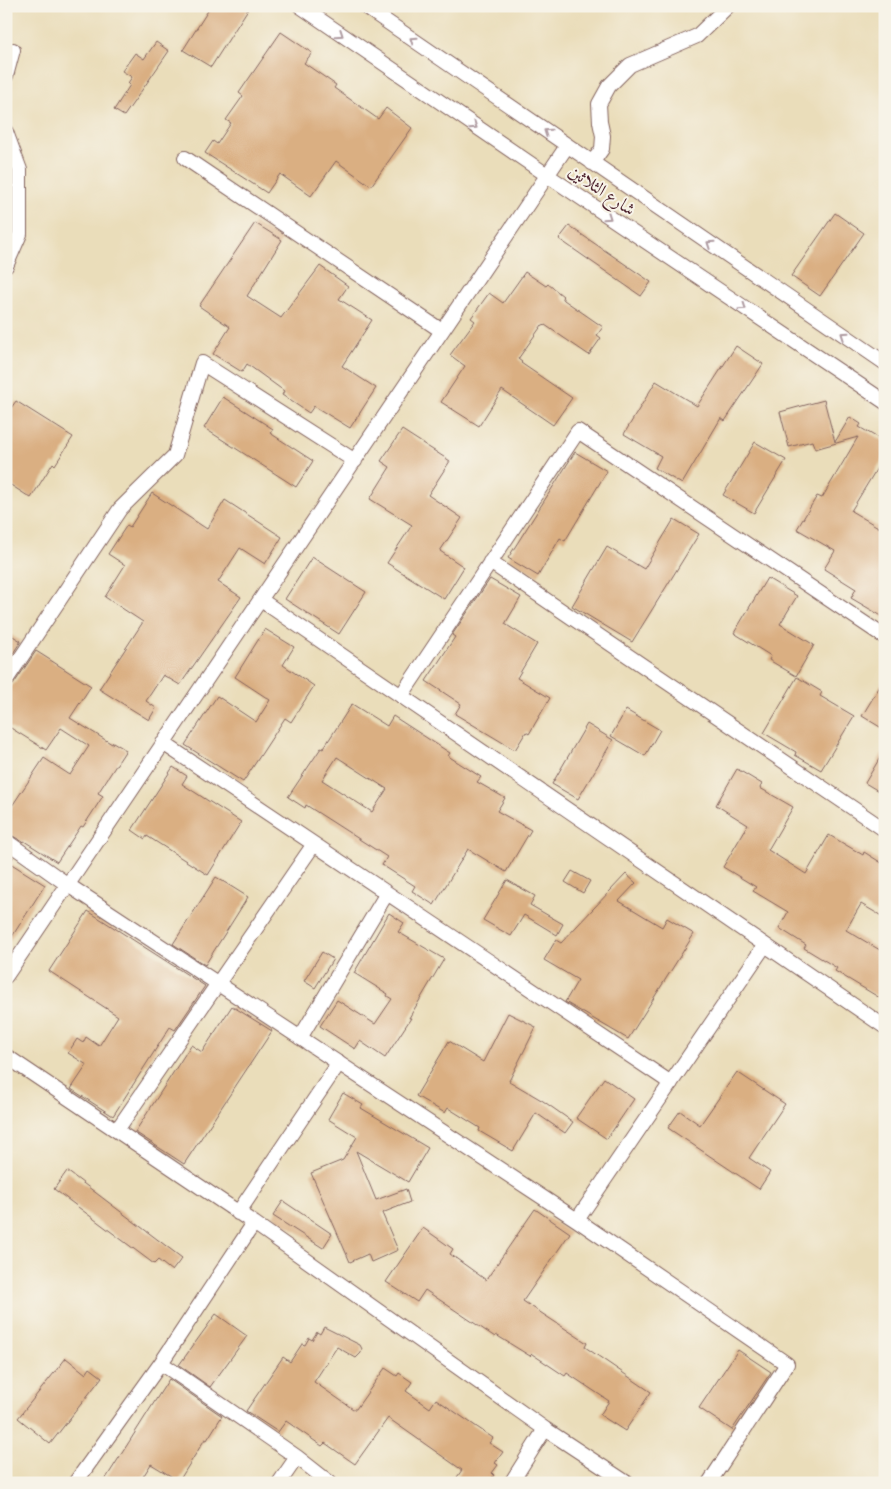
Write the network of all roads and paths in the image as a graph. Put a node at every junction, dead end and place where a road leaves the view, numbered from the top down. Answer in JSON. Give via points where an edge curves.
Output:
{"nodes":[{"id":1,"x":300,"y":6,"type":"edge"},
{"id":2,"x":364,"y":6,"type":"edge"},
{"id":3,"x":728,"y":6,"type":"edge"},
{"id":4,"x":13,"y":50,"type":"dead end"},
{"id":5,"x":6,"y":76,"type":"edge"},
{"id":6,"x":6,"y":132,"type":"edge"},
{"id":7,"x":567,"y":146,"type":"junction"},
{"id":8,"x":185,"y":158,"type":"dead end"},
{"id":9,"x":592,"y":163,"type":"junction"},
{"id":10,"x":547,"y":175,"type":"junction"},
{"id":11,"x":6,"y":266,"type":"edge"},
{"id":12,"x":442,"y":331,"type":"junction"},
{"id":13,"x":885,"y":363,"type":"edge"},
{"id":14,"x":885,"y":402,"type":"edge"},
{"id":15,"x":355,"y":461,"type":"junction"},
{"id":16,"x":490,"y":562,"type":"junction"},
{"id":17,"x":261,"y":600,"type":"junction"},
{"id":18,"x":885,"y":637,"type":"edge"},
{"id":19,"x":6,"y":680,"type":"edge"},
{"id":20,"x":401,"y":696,"type":"junction"},
{"id":21,"x":163,"y":744,"type":"junction"},
{"id":22,"x":885,"y":830,"type":"edge"},
{"id":23,"x":6,"y":841,"type":"edge"},
{"id":24,"x":314,"y":844,"type":"junction"},
{"id":25,"x":68,"y":885,"type":"junction"},
{"id":26,"x":387,"y":893,"type":"junction"},
{"id":27,"x":765,"y":945,"type":"junction"},
{"id":28,"x":6,"y":976,"type":"edge"},
{"id":29,"x":218,"y":984,"type":"junction"},
{"id":30,"x":885,"y":1027,"type":"edge"},
{"id":31,"x":300,"y":1038,"type":"junction"},
{"id":32,"x":6,"y":1056,"type":"edge"},
{"id":33,"x":339,"y":1063,"type":"junction"},
{"id":34,"x":670,"y":1083,"type":"junction"},
{"id":35,"x":117,"y":1130,"type":"junction"},
{"id":36,"x":238,"y":1212,"type":"junction"},
{"id":37,"x":577,"y":1220,"type":"junction"},
{"id":38,"x":254,"y":1223,"type":"junction"},
{"id":39,"x":161,"y":1362,"type":"junction"},
{"id":40,"x":545,"y":1429,"type":"junction"},
{"id":41,"x":297,"y":1457,"type":"junction"},
{"id":42,"x":75,"y":1483,"type":"edge"},
{"id":43,"x":278,"y":1483,"type":"edge"},
{"id":44,"x":330,"y":1483,"type":"edge"},
{"id":45,"x":511,"y":1483,"type":"edge"},
{"id":46,"x":627,"y":1483,"type":"edge"},
{"id":47,"x":708,"y":1483,"type":"edge"}],
"edges":[{"from":1,"to":10,"type":"street","name":"شارع الثلاثين","one_way":true},
{"from":7,"to":2,"type":"street","name":"شارع الثلاثين","one_way":true},
{"from":3,"to":9,"type":"street","via":[[697,36],[630,65],[609,86],[599,104],[602,149]]},
{"from":4,"to":5,"type":"street"},
{"from":6,"to":11,"type":"street","via":[[20,170],[20,234]]},
{"from":7,"to":9,"type":"street","name":"شارع الثلاثين"},
{"from":7,"to":10,"type":"street"},
{"from":8,"to":12,"type":"street"},
{"from":13,"to":9,"type":"street","name":"شارع الثلاثين","one_way":true},
{"from":10,"to":12,"type":"street"},
{"from":10,"to":14,"type":"street","name":"شارع الثلاثين","one_way":true},
{"from":12,"to":15,"type":"street"},
{"from":15,"to":17,"type":"street"},
{"from":15,"to":19,"type":"street","via":[[202,363],[175,454],[120,509]]},
{"from":16,"to":18,"type":"street","via":[[578,431]]},
{"from":16,"to":20,"type":"street"},
{"from":16,"to":22,"type":"street"},
{"from":17,"to":20,"type":"street"},
{"from":17,"to":21,"type":"street"},
{"from":20,"to":27,"type":"street"},
{"from":21,"to":24,"type":"street"},
{"from":21,"to":25,"type":"street"},
{"from":23,"to":25,"type":"street"},
{"from":24,"to":26,"type":"street"},
{"from":24,"to":29,"type":"street"},
{"from":25,"to":28,"type":"street"},
{"from":25,"to":29,"type":"street"},
{"from":26,"to":31,"type":"street"},
{"from":26,"to":34,"type":"street"},
{"from":27,"to":30,"type":"street"},
{"from":27,"to":34,"type":"street"},
{"from":29,"to":31,"type":"street"},
{"from":29,"to":35,"type":"street"},
{"from":31,"to":33,"type":"street"},
{"from":32,"to":35,"type":"street"},
{"from":33,"to":36,"type":"street"},
{"from":33,"to":37,"type":"street"},
{"from":34,"to":37,"type":"street"},
{"from":35,"to":36,"type":"street"},
{"from":36,"to":38,"type":"street"},
{"from":37,"to":47,"type":"street","via":[[787,1364]]},
{"from":38,"to":39,"type":"street"},
{"from":38,"to":40,"type":"street"},
{"from":39,"to":41,"type":"street"},
{"from":39,"to":42,"type":"street"},
{"from":40,"to":45,"type":"street"},
{"from":40,"to":46,"type":"street"},
{"from":41,"to":43,"type":"street"},
{"from":41,"to":44,"type":"street"}]}
